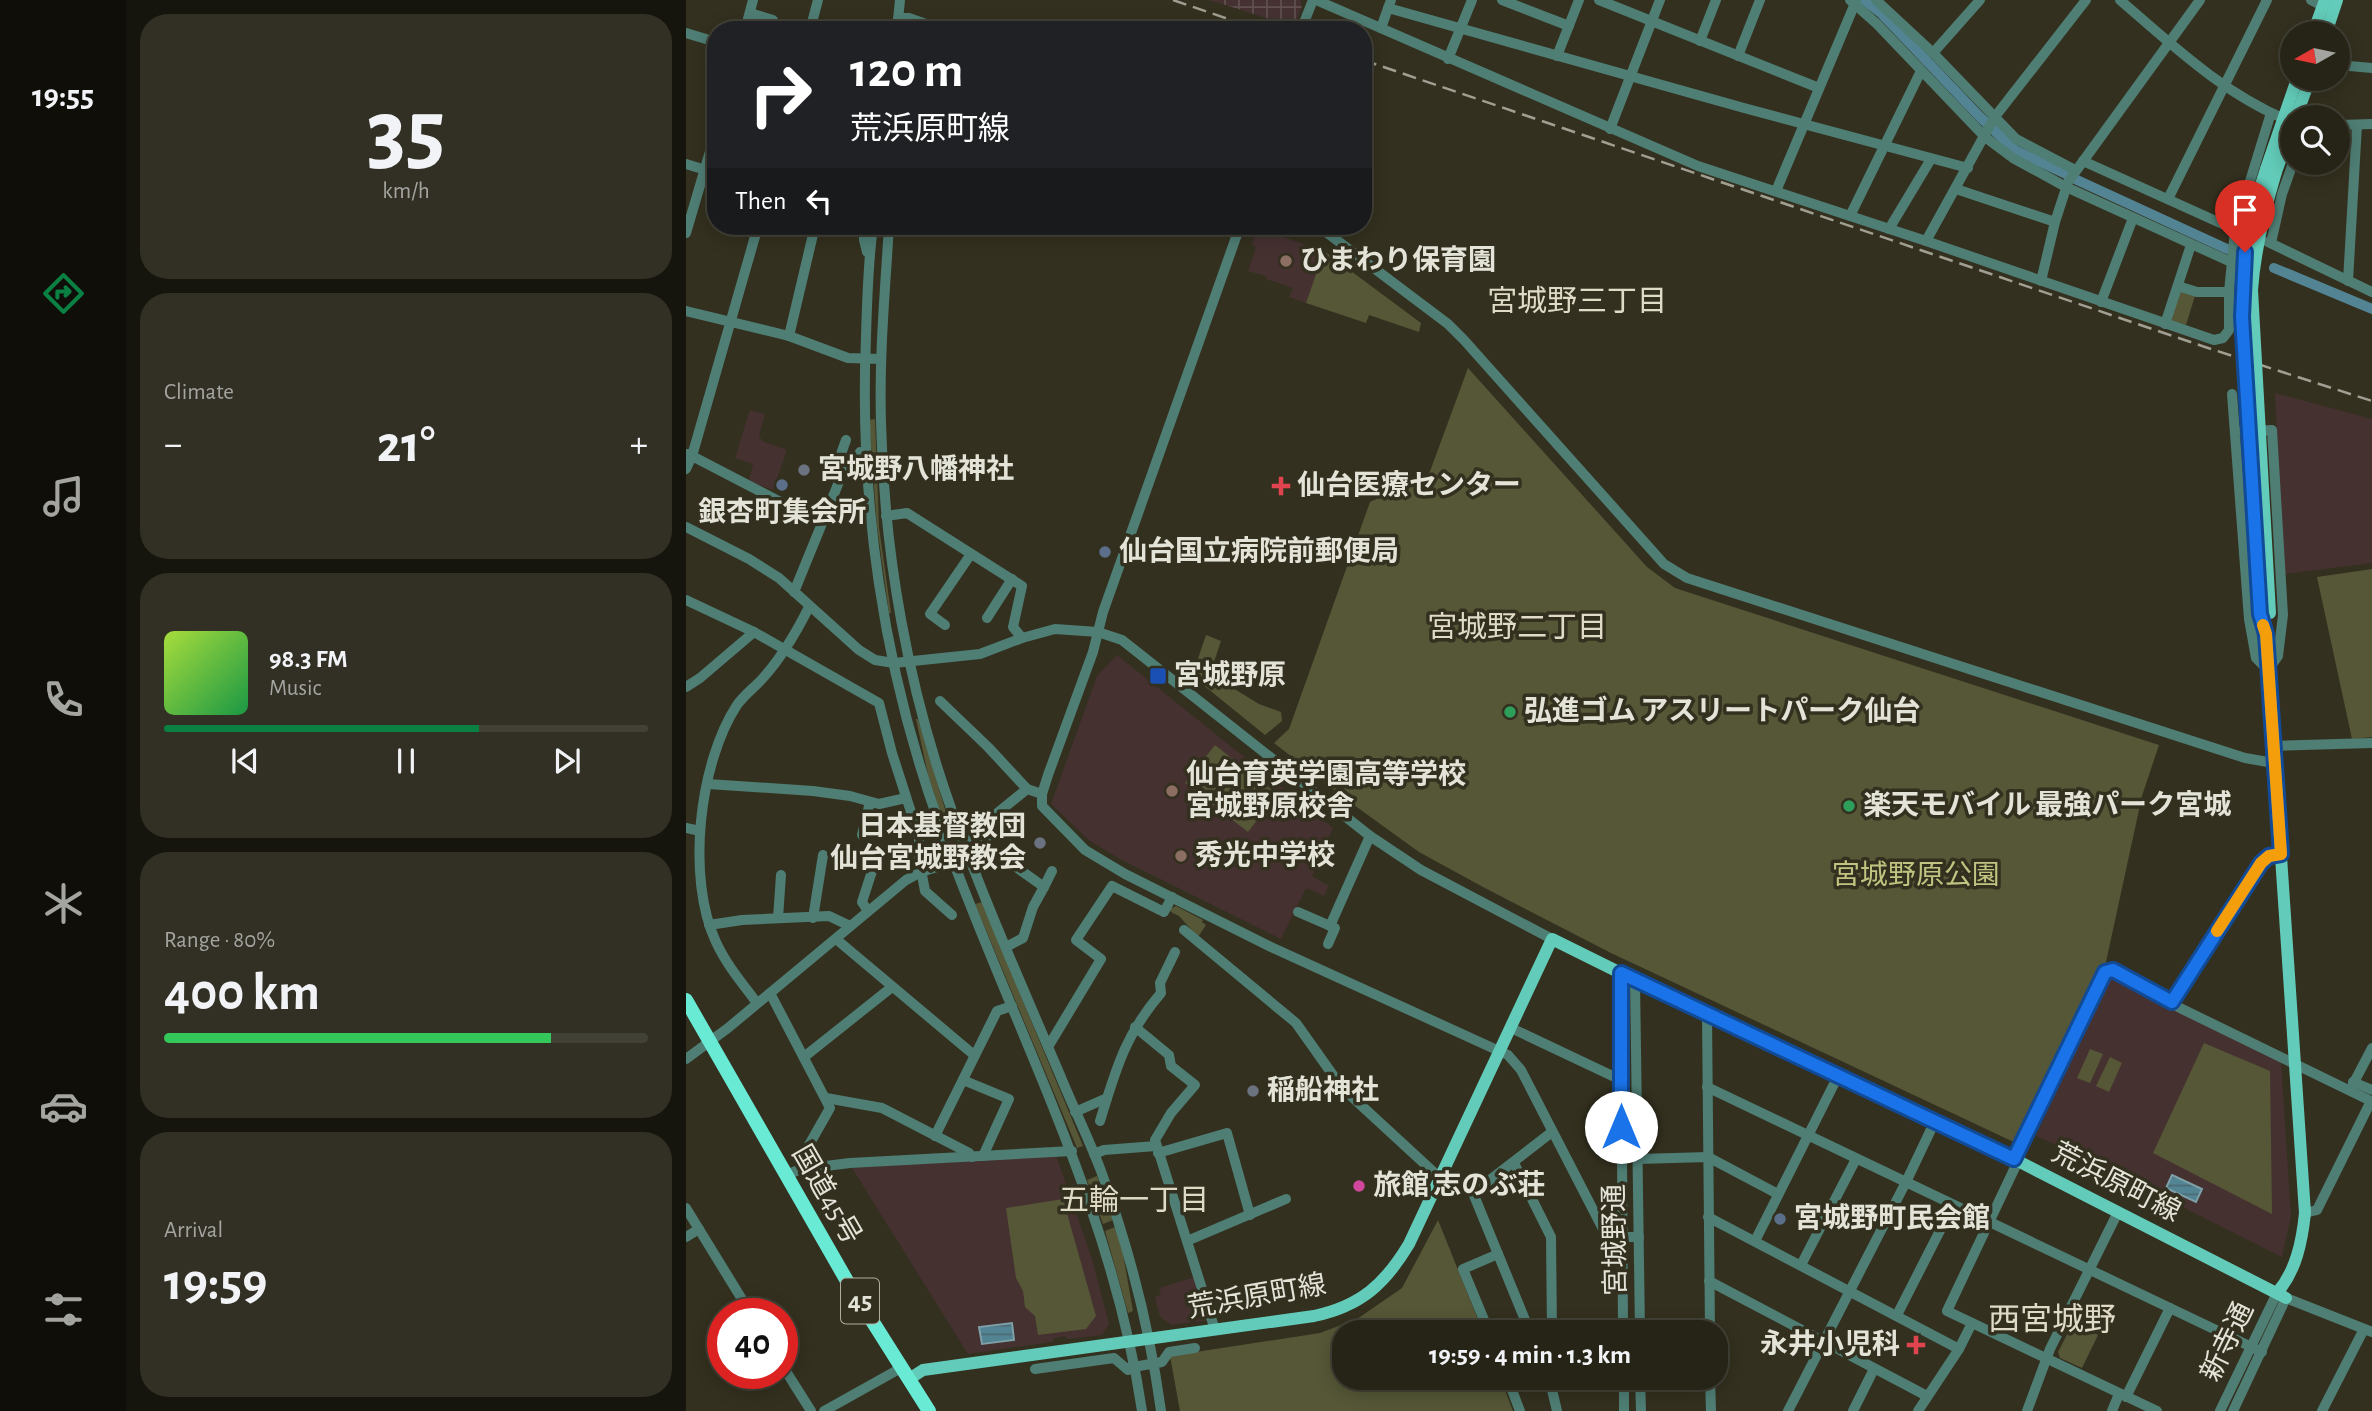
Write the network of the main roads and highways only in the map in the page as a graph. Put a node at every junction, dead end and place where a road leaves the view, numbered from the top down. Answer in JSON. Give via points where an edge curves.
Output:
{"nodes":[{"id":1,"x":2337,"y":0,"type":"edge"},
{"id":2,"x":2320,"y":2,"type":"edge"},
{"id":3,"x":2316,"y":21,"type":"edge"},
{"id":4,"x":2330,"y":21,"type":"edge"},
{"id":5,"x":2280,"y":128,"type":"edge"},
{"id":6,"x":2280,"y":153,"type":"edge"},
{"id":7,"x":2271,"y":171,"type":"junction"},
{"id":8,"x":686,"y":1000,"type":"edge"},
{"id":9,"x":905,"y":1373,"type":"junction"},
{"id":10,"x":929,"y":1411,"type":"edge"}],
"edges":[{"from":1,"to":4,"type":"main road"},
{"from":2,"to":3,"type":"main road"},
{"from":5,"to":7,"type":"main road"},
{"from":6,"to":7,"type":"main road"},
{"from":7,"to":9,"type":"main road","name":"荒浜原町線","bridge":true,"via":[[2255,254],[2252,319],[2272,746],[2305,1213],[2299,1248],[2283,1292],[1552,939],[1409,1244],[1394,1270],[1361,1299],[1318,1315]]},
{"from":8,"to":9,"type":"highway","name":"国道45号","number":"45"},
{"from":9,"to":10,"type":"highway","name":"国道45号","number":"45"}]}
